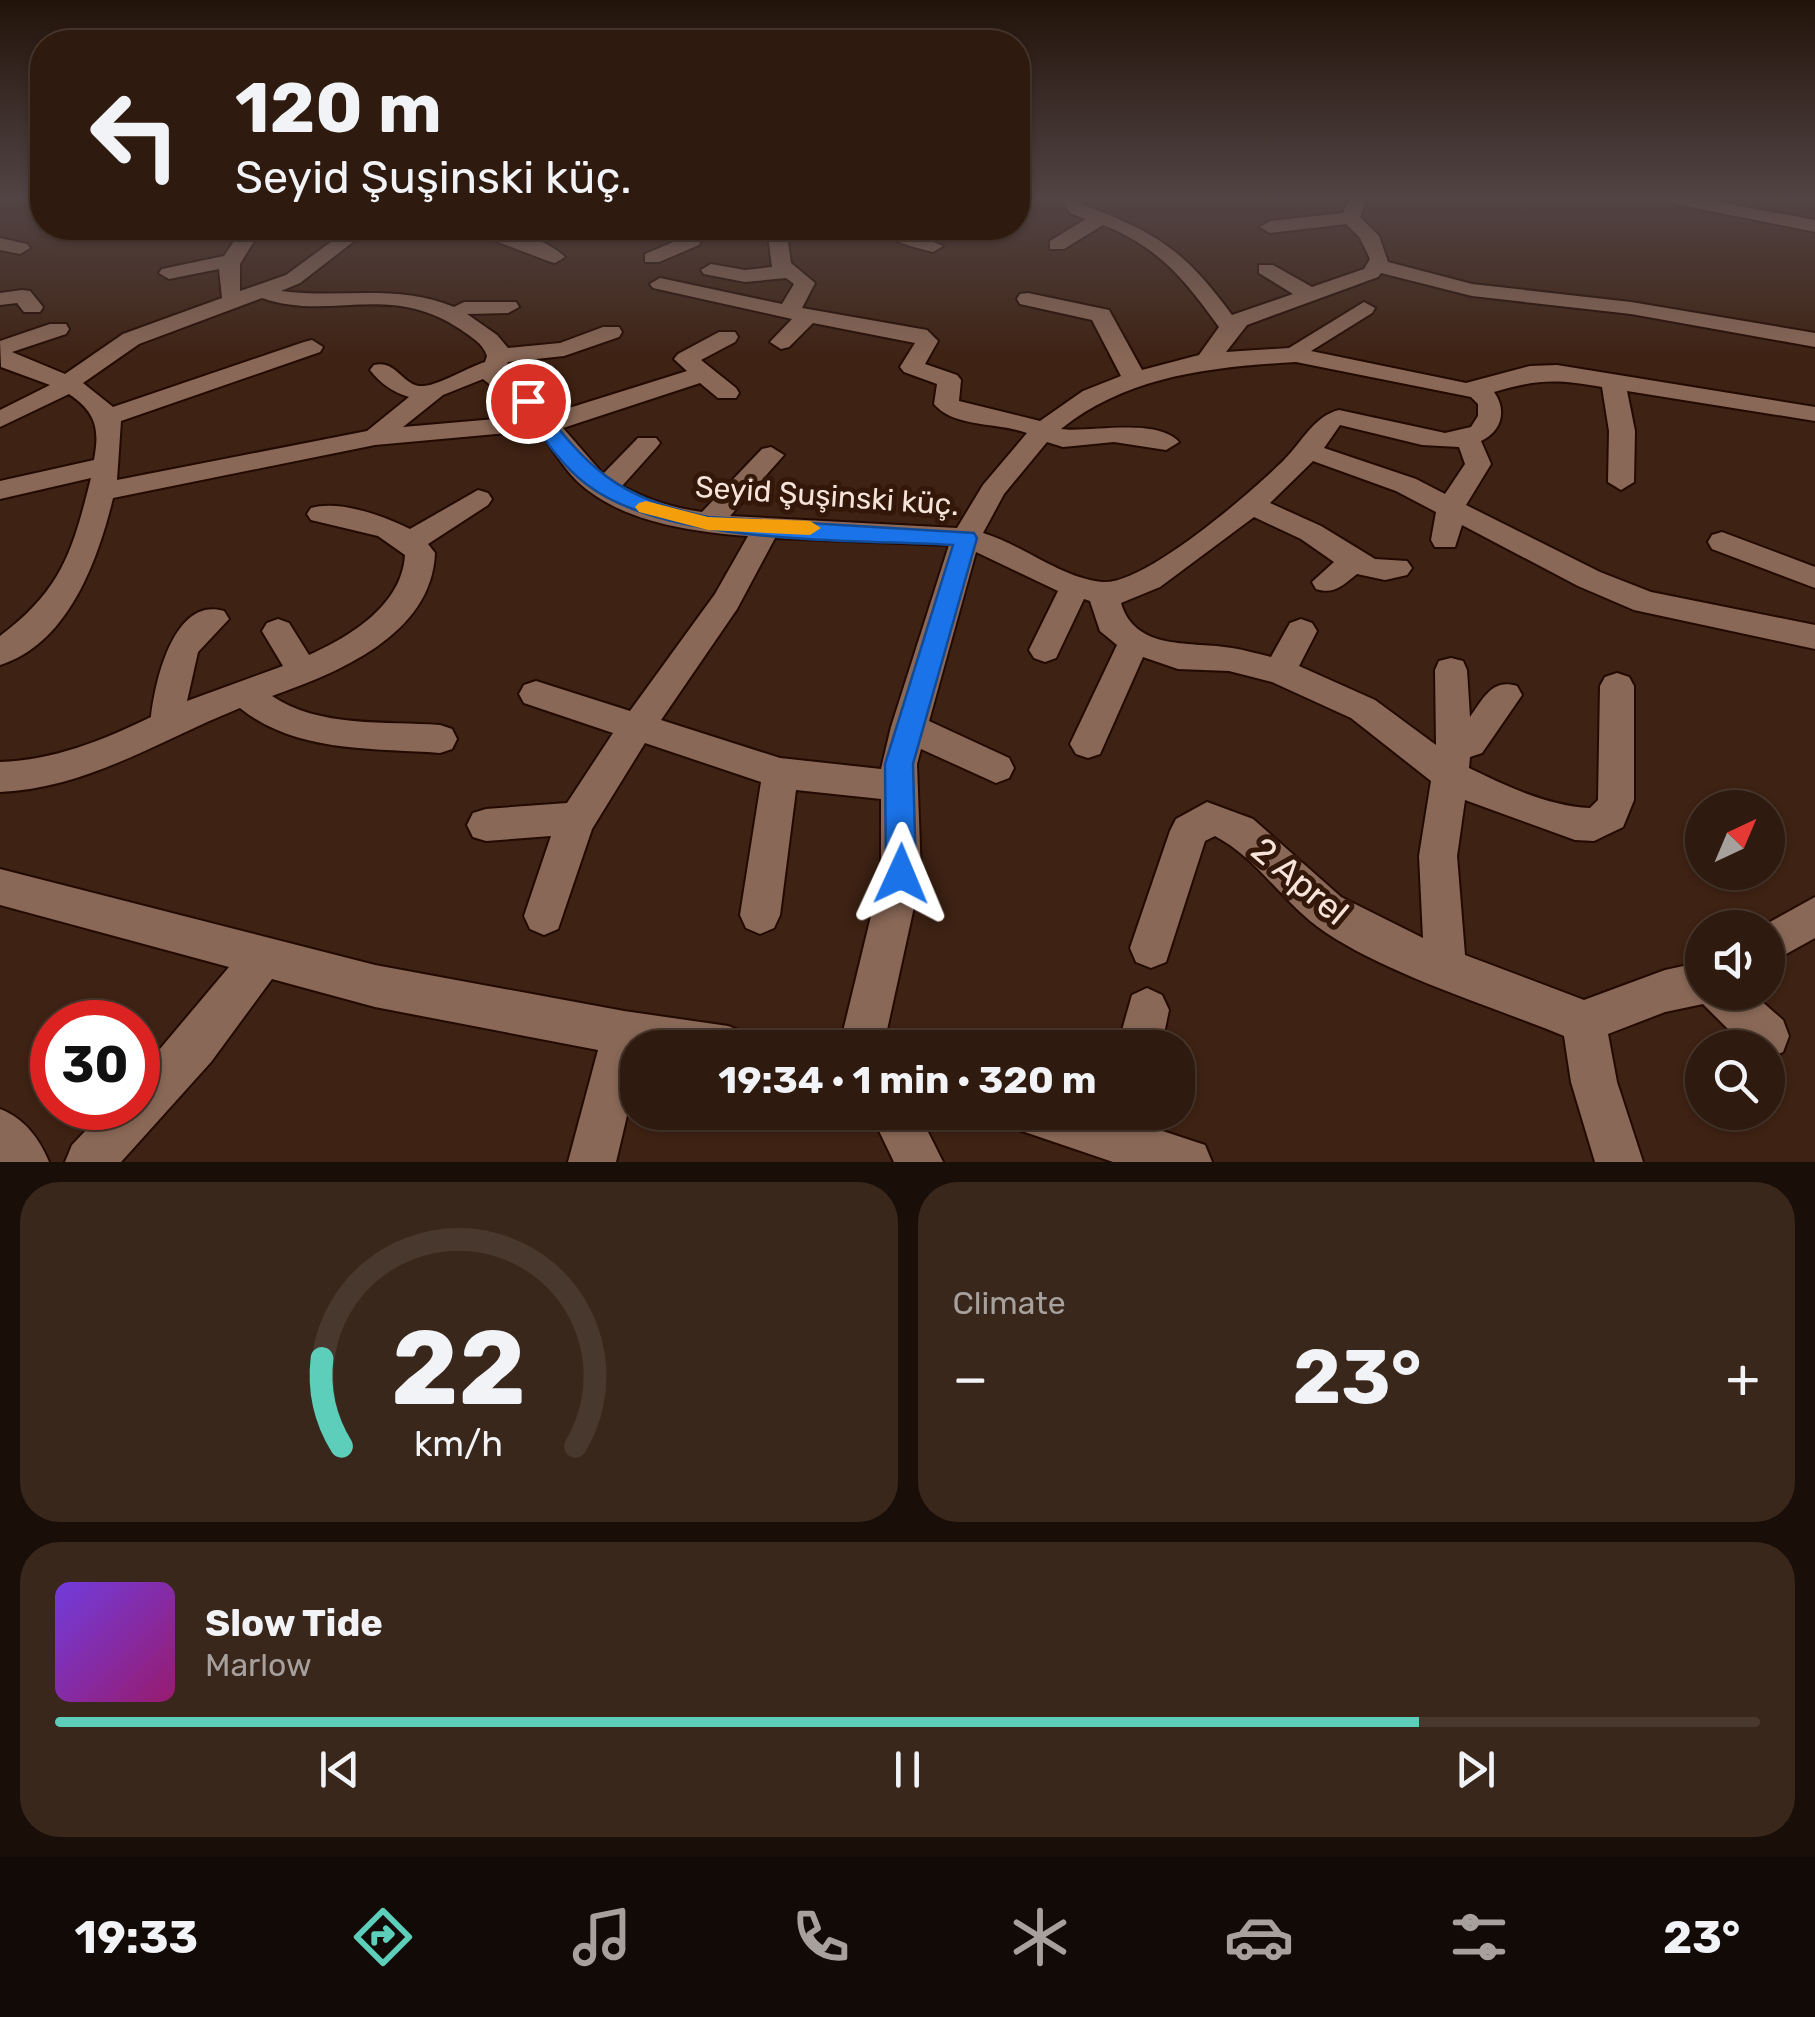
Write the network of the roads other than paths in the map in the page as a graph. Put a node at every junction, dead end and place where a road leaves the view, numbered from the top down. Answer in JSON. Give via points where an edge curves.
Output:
{"nodes":[{"id":1,"x":235,"y":253,"type":"edge"},
{"id":2,"x":329,"y":253,"type":"edge"},
{"id":3,"x":544,"y":253,"type":"edge"},
{"id":4,"x":663,"y":253,"type":"edge"},
{"id":5,"x":780,"y":253,"type":"edge"},
{"id":6,"x":1164,"y":253,"type":"edge"},
{"id":7,"x":1376,"y":253,"type":"edge"},
{"id":8,"x":555,"y":257,"type":"dead end"},
{"id":9,"x":652,"y":258,"type":"dead end"},
{"id":10,"x":230,"y":261,"type":"junction"},
{"id":11,"x":1379,"y":266,"type":"junction"},
{"id":12,"x":1266,"y":269,"type":"dead end"},
{"id":13,"x":712,"y":270,"type":"dead end"},
{"id":14,"x":787,"y":272,"type":"junction"},
{"id":15,"x":168,"y":273,"type":"dead end"},
{"id":16,"x":660,"y":284,"type":"dead end"},
{"id":17,"x":264,"y":292,"type":"junction"},
{"id":18,"x":1306,"y":294,"type":"junction"},
{"id":19,"x":0,"y":299,"type":"edge"},
{"id":20,"x":1028,"y":300,"type":"dead end"},
{"id":21,"x":236,"y":302,"type":"junction"},
{"id":22,"x":466,"y":305,"type":"junction"},
{"id":23,"x":32,"y":307,"type":"dead end"},
{"id":24,"x":508,"y":307,"type":"dead end"},
{"id":25,"x":1364,"y":308,"type":"dead end"},
{"id":26,"x":800,"y":312,"type":"junction"},
{"id":27,"x":1228,"y":326,"type":"junction"},
{"id":28,"x":58,"y":329,"type":"dead end"},
{"id":29,"x":611,"y":332,"type":"dead end"},
{"id":30,"x":727,"y":337,"type":"dead end"},
{"id":31,"x":1815,"y":340,"type":"edge"},
{"id":32,"x":781,"y":342,"type":"dead end"},
{"id":33,"x":312,"y":347,"type":"dead end"},
{"id":34,"x":0,"y":351,"type":"edge"},
{"id":35,"x":1296,"y":356,"type":"junction"},
{"id":36,"x":1207,"y":360,"type":"junction"},
{"id":37,"x":495,"y":362,"type":"junction"},
{"id":38,"x":382,"y":370,"type":"dead end"},
{"id":39,"x":702,"y":374,"type":"junction"},
{"id":40,"x":1136,"y":380,"type":"junction"},
{"id":41,"x":1613,"y":380,"type":"junction"},
{"id":42,"x":67,"y":386,"type":"junction"},
{"id":43,"x":1478,"y":390,"type":"junction"},
{"id":44,"x":726,"y":393,"type":"dead end"},
{"id":45,"x":427,"y":394,"type":"junction"},
{"id":46,"x":1815,"y":414,"type":"edge"},
{"id":47,"x":108,"y":417,"type":"junction"},
{"id":48,"x":0,"y":420,"type":"edge"},
{"id":49,"x":546,"y":423,"type":"junction"},
{"id":50,"x":1052,"y":435,"type":"junction"},
{"id":51,"x":375,"y":437,"type":"junction"},
{"id":52,"x":1466,"y":440,"type":"junction"},
{"id":53,"x":1166,"y":442,"type":"dead end"},
{"id":54,"x":647,"y":444,"type":"dead end"},
{"id":55,"x":1308,"y":451,"type":"junction"},
{"id":56,"x":1122,"y":453,"type":"dead end"},
{"id":57,"x":772,"y":455,"type":"dead end"},
{"id":58,"x":102,"y":479,"type":"junction"},
{"id":59,"x":1621,"y":482,"type":"dead end"},
{"id":60,"x":605,"y":488,"type":"junction"},
{"id":61,"x":0,"y":490,"type":"edge"},
{"id":62,"x":478,"y":498,"type":"dead end"},
{"id":63,"x":1254,"y":507,"type":"junction"},
{"id":64,"x":1451,"y":507,"type":"junction"},
{"id":65,"x":321,"y":514,"type":"dead end"},
{"id":66,"x":708,"y":524,"type":"junction"},
{"id":67,"x":767,"y":526,"type":"junction"},
{"id":68,"x":966,"y":538,"type":"junction"},
{"id":69,"x":1445,"y":540,"type":"dead end"},
{"id":70,"x":412,"y":541,"type":"junction"},
{"id":71,"x":1722,"y":542,"type":"dead end"},
{"id":72,"x":1353,"y":562,"type":"junction"},
{"id":73,"x":1397,"y":568,"type":"dead end"},
{"id":74,"x":1815,"y":578,"type":"edge"},
{"id":75,"x":1326,"y":582,"type":"dead end"},
{"id":76,"x":1090,"y":588,"type":"junction"},
{"id":77,"x":212,"y":619,"type":"dead end"},
{"id":78,"x":278,"y":631,"type":"dead end"},
{"id":79,"x":1301,"y":631,"type":"dead end"},
{"id":80,"x":1815,"y":637,"type":"edge"},
{"id":81,"x":1134,"y":642,"type":"junction"},
{"id":82,"x":1045,"y":650,"type":"dead end"},
{"id":83,"x":0,"y":653,"type":"edge"},
{"id":84,"x":1451,"y":670,"type":"dead end"},
{"id":85,"x":303,"y":672,"type":"junction"},
{"id":86,"x":1280,"y":672,"type":"junction"},
{"id":87,"x":1617,"y":686,"type":"dead end"},
{"id":88,"x":245,"y":694,"type":"junction"},
{"id":89,"x":536,"y":694,"type":"dead end"},
{"id":90,"x":1505,"y":695,"type":"dead end"},
{"id":91,"x":167,"y":725,"type":"junction"},
{"id":92,"x":908,"y":727,"type":"junction"},
{"id":93,"x":638,"y":728,"type":"junction"},
{"id":94,"x":440,"y":739,"type":"dead end"},
{"id":95,"x":1088,"y":744,"type":"dead end"},
{"id":96,"x":1453,"y":761,"type":"junction"},
{"id":97,"x":996,"y":768,"type":"dead end"},
{"id":98,"x":780,"y":773,"type":"junction"},
{"id":99,"x":0,"y":777,"type":"edge"},
{"id":100,"x":898,"y":786,"type":"junction"},
{"id":101,"x":578,"y":818,"type":"junction"},
{"id":102,"x":486,"y":825,"type":"dead end"},
{"id":103,"x":0,"y":888,"type":"edge"},
{"id":104,"x":760,"y":915,"type":"dead end"},
{"id":105,"x":544,"y":916,"type":"dead end"},
{"id":106,"x":1815,"y":916,"type":"edge"},
{"id":107,"x":1785,"y":935,"type":"edge"},
{"id":108,"x":1151,"y":948,"type":"dead end"},
{"id":109,"x":262,"y":958,"type":"junction"},
{"id":110,"x":1445,"y":968,"type":"junction"},
{"id":111,"x":1685,"y":987,"type":"edge"},
{"id":112,"x":1739,"y":1010,"type":"edge"},
{"id":113,"x":1584,"y":1022,"type":"junction"},
{"id":114,"x":865,"y":1030,"type":"edge"},
{"id":115,"x":1760,"y":1030,"type":"edge"},
{"id":116,"x":620,"y":1033,"type":"edge"},
{"id":117,"x":620,"y":1050,"type":"edge"},
{"id":118,"x":902,"y":1130,"type":"edge"},
{"id":119,"x":1130,"y":1130,"type":"edge"},
{"id":120,"x":0,"y":1132,"type":"edge"},
{"id":121,"x":25,"y":1162,"type":"edge"},
{"id":122,"x":89,"y":1162,"type":"edge"},
{"id":123,"x":592,"y":1162,"type":"edge"},
{"id":124,"x":919,"y":1162,"type":"edge"},
{"id":125,"x":1188,"y":1162,"type":"edge"},
{"id":126,"x":1618,"y":1162,"type":"edge"}],
"edges":[{"from":1,"to":10,"type":"street"},
{"from":2,"to":17,"type":"street"},
{"from":3,"to":8,"type":"street"},
{"from":4,"to":9,"type":"street"},
{"from":5,"to":14,"type":"street"},
{"from":6,"to":27,"type":"street","via":[[1188,271]]},
{"from":7,"to":11,"type":"street"},
{"from":10,"to":15,"type":"street"},
{"from":10,"to":21,"type":"street","via":[[226,282]]},
{"from":11,"to":18,"type":"street"},
{"from":11,"to":31,"type":"street","via":[[1472,290],[1631,308]]},
{"from":12,"to":18,"type":"street"},
{"from":13,"to":14,"type":"street","via":[[745,276]]},
{"from":14,"to":26,"type":"street","via":[[805,283]]},
{"from":16,"to":26,"type":"street"},
{"from":17,"to":21,"type":"street"},
{"from":17,"to":22,"type":"street","name":"Seyid Şuşinski küç."},
{"from":18,"to":27,"type":"street"},
{"from":19,"to":23,"type":"street","via":[[22,296]]},
{"from":20,"to":40,"type":"street","via":[[1101,316]]},
{"from":21,"to":42,"type":"street","via":[[131,339]]},
{"from":22,"to":24,"type":"street"},
{"from":22,"to":37,"type":"street","name":"Seyid Şuşinski küç.","via":[[495,345]]},
{"from":25,"to":35,"type":"street"},
{"from":26,"to":32,"type":"street"},
{"from":26,"to":50,"type":"street","via":[[925,338],[912,367],[948,380],[949,408],[1014,419]]},
{"from":27,"to":36,"type":"street"},
{"from":28,"to":34,"type":"street"},
{"from":29,"to":37,"type":"street"},
{"from":30,"to":39,"type":"street","via":[[688,356]]},
{"from":33,"to":47,"type":"street"},
{"from":34,"to":42,"type":"street","via":[[9,362]]},
{"from":35,"to":36,"type":"street"},
{"from":35,"to":43,"type":"street"},
{"from":36,"to":40,"type":"street"},
{"from":37,"to":45,"type":"street"},
{"from":37,"to":49,"type":"street","name":"Seyid Şuşinski küç.","via":[[491,373]]},
{"from":38,"to":45,"type":"street","via":[[402,388]]},
{"from":39,"to":44,"type":"street"},
{"from":39,"to":49,"type":"street"},
{"from":40,"to":50,"type":"street","via":[[1080,402]]},
{"from":41,"to":43,"type":"street","via":[[1540,371]]},
{"from":41,"to":46,"type":"street"},
{"from":41,"to":59,"type":"street"},
{"from":42,"to":47,"type":"street"},
{"from":42,"to":48,"type":"street"},
{"from":43,"to":52,"type":"street","via":[[1492,410],[1479,435]]},
{"from":45,"to":51,"type":"street"},
{"from":47,"to":58,"type":"street","via":[[112,440]]},
{"from":49,"to":51,"type":"street"},
{"from":49,"to":60,"type":"street","name":"Seyid Şuşinski küç.","via":[[568,456]]},
{"from":50,"to":53,"type":"street"},
{"from":50,"to":56,"type":"street"},
{"from":50,"to":68,"type":"street","via":[[980,512]]},
{"from":51,"to":58,"type":"street"},
{"from":52,"to":55,"type":"street","via":[[1339,417]]},
{"from":52,"to":64,"type":"street","via":[[1478,464]]},
{"from":54,"to":60,"type":"street"},
{"from":55,"to":63,"type":"street"},
{"from":55,"to":64,"type":"street"},
{"from":57,"to":66,"type":"street"},
{"from":58,"to":61,"type":"street"},
{"from":58,"to":83,"type":"street","via":[[64,594]]},
{"from":60,"to":66,"type":"street","name":"Seyid Şuşinski küç."},
{"from":62,"to":70,"type":"street"},
{"from":63,"to":72,"type":"street","via":[[1318,536]]},
{"from":63,"to":76,"type":"street","via":[[1142,584],[1122,592]]},
{"from":64,"to":69,"type":"street"},
{"from":64,"to":80,"type":"street","via":[[1645,602]]},
{"from":65,"to":70,"type":"street"},
{"from":66,"to":67,"type":"street","name":"Seyid Şuşinski küç."},
{"from":67,"to":68,"type":"street","name":"Seyid Şuşinski küç."},
{"from":67,"to":93,"type":"street","via":[[732,594]]},
{"from":68,"to":76,"type":"street","name":"Seyid Şuşinski küç."},
{"from":68,"to":92,"type":"street"},
{"from":70,"to":85,"type":"street","via":[[420,568],[412,592],[373,631]]},
{"from":71,"to":74,"type":"street"},
{"from":72,"to":73,"type":"street"},
{"from":72,"to":75,"type":"street"},
{"from":76,"to":81,"type":"street","via":[[1110,622]]},
{"from":76,"to":82,"type":"street"},
{"from":77,"to":91,"type":"street","via":[[191,634],[182,652]]},
{"from":78,"to":85,"type":"street"},
{"from":79,"to":86,"type":"street"},
{"from":81,"to":86,"type":"street","via":[[1178,657],[1229,659]]},
{"from":81,"to":95,"type":"street"},
{"from":84,"to":96,"type":"street"},
{"from":85,"to":88,"type":"street"},
{"from":86,"to":96,"type":"street","via":[[1364,709]]},
{"from":87,"to":96,"type":"street","via":[[1616,800],[1610,816],[1594,825],[1500,800]]},
{"from":88,"to":91,"type":"street"},
{"from":88,"to":94,"type":"street","via":[[280,720],[310,727]]},
{"from":89,"to":93,"type":"street"},
{"from":90,"to":96,"type":"street"},
{"from":91,"to":99,"type":"street","via":[[58,770]]},
{"from":92,"to":97,"type":"street"},
{"from":92,"to":100,"type":"street"},
{"from":93,"to":98,"type":"street"},
{"from":93,"to":101,"type":"street"},
{"from":96,"to":110,"type":"street","via":[[1438,856]]},
{"from":98,"to":100,"type":"street"},
{"from":98,"to":104,"type":"street"},
{"from":100,"to":114,"type":"street","via":[[901,874]]},
{"from":101,"to":102,"type":"street"},
{"from":101,"to":105,"type":"street"},
{"from":103,"to":109,"type":"street"},
{"from":106,"to":107,"type":"street"},
{"from":108,"to":110,"type":"street","name":"2 Aprel","via":[[1189,831],[1207,818],[1237,829],[1338,919]]},
{"from":109,"to":116,"type":"street"},
{"from":109,"to":122,"type":"street","via":[[195,1046]]},
{"from":110,"to":113,"type":"street","name":"2 Aprel"},
{"from":111,"to":113,"type":"street"},
{"from":112,"to":115,"type":"street"},
{"from":113,"to":126,"type":"street"},
{"from":117,"to":123,"type":"street"},
{"from":118,"to":124,"type":"street"},
{"from":119,"to":125,"type":"street"},
{"from":120,"to":121,"type":"street"}]}
